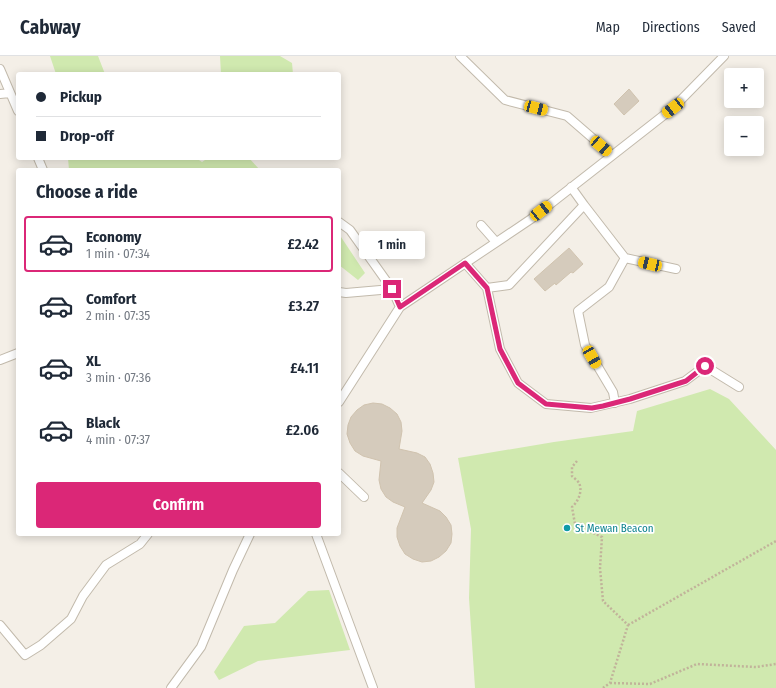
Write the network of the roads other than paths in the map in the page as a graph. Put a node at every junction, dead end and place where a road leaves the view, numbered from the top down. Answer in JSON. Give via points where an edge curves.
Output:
{"nodes":[{"id":1,"x":460,"y":56,"type":"edge"},
{"id":2,"x":724,"y":56,"type":"edge"},
{"id":3,"x":0,"y":69,"type":"edge"},
{"id":4,"x":10,"y":93,"type":"junction"},
{"id":5,"x":0,"y":94,"type":"edge"},
{"id":6,"x":16,"y":106,"type":"edge"},
{"id":7,"x":612,"y":155,"type":"junction"},
{"id":8,"x":571,"y":187,"type":"junction"},
{"id":9,"x":584,"y":205,"type":"junction"},
{"id":10,"x":341,"y":223,"type":"edge"},
{"id":11,"x":481,"y":225,"type":"dead end"},
{"id":12,"x":496,"y":242,"type":"junction"},
{"id":13,"x":625,"y":258,"type":"junction"},
{"id":14,"x":465,"y":263,"type":"junction"},
{"id":15,"x":676,"y":269,"type":"dead end"},
{"id":16,"x":487,"y":288,"type":"junction"},
{"id":17,"x":392,"y":289,"type":"junction"},
{"id":18,"x":341,"y":292,"type":"edge"},
{"id":19,"x":400,"y":307,"type":"junction"},
{"id":20,"x":16,"y":354,"type":"edge"},
{"id":21,"x":0,"y":360,"type":"edge"},
{"id":22,"x":739,"y":387,"type":"dead end"},
{"id":23,"x":341,"y":399,"type":"edge"},
{"id":24,"x":614,"y":403,"type":"junction"},
{"id":25,"x":341,"y":475,"type":"edge"},
{"id":26,"x":364,"y":497,"type":"dead end"},
{"id":27,"x":146,"y":536,"type":"edge"},
{"id":28,"x":249,"y":536,"type":"edge"},
{"id":29,"x":317,"y":536,"type":"edge"},
{"id":30,"x":0,"y":625,"type":"edge"},
{"id":31,"x":172,"y":688,"type":"edge"},
{"id":32,"x":373,"y":688,"type":"edge"}],
"edges":[{"from":1,"to":7,"type":"lane","via":[[505,100],[567,116]]},
{"from":2,"to":7,"type":"lane","via":[[673,108]]},
{"from":3,"to":4,"type":"lane"},
{"from":4,"to":5,"type":"lane"},
{"from":4,"to":6,"type":"lane"},
{"from":7,"to":8,"type":"lane"},
{"from":8,"to":9,"type":"lane"},
{"from":8,"to":12,"type":"lane","via":[[531,219]]},
{"from":9,"to":13,"type":"lane"},
{"from":9,"to":16,"type":"lane","via":[[509,285]]},
{"from":10,"to":17,"type":"lane","via":[[350,230]]},
{"from":11,"to":12,"type":"lane"},
{"from":12,"to":14,"type":"lane"},
{"from":13,"to":15,"type":"lane"},
{"from":13,"to":24,"type":"lane","via":[[609,287],[578,311],[585,345],[613,392]]},
{"from":14,"to":16,"type":"lane"},
{"from":14,"to":19,"type":"lane"},
{"from":16,"to":24,"type":"lane","via":[[500,349],[518,383],[546,404],[592,408]]},
{"from":17,"to":18,"type":"lane"},
{"from":17,"to":19,"type":"lane"},
{"from":19,"to":23,"type":"lane"},
{"from":20,"to":21,"type":"lane"},
{"from":22,"to":24,"type":"lane","via":[[705,366],[686,381]]},
{"from":25,"to":26,"type":"lane"},
{"from":27,"to":30,"type":"lane","via":[[140,544],[106,565],[83,596],[71,619],[25,655]]},
{"from":28,"to":31,"type":"lane","via":[[201,647]]},
{"from":29,"to":32,"type":"lane"}]}
